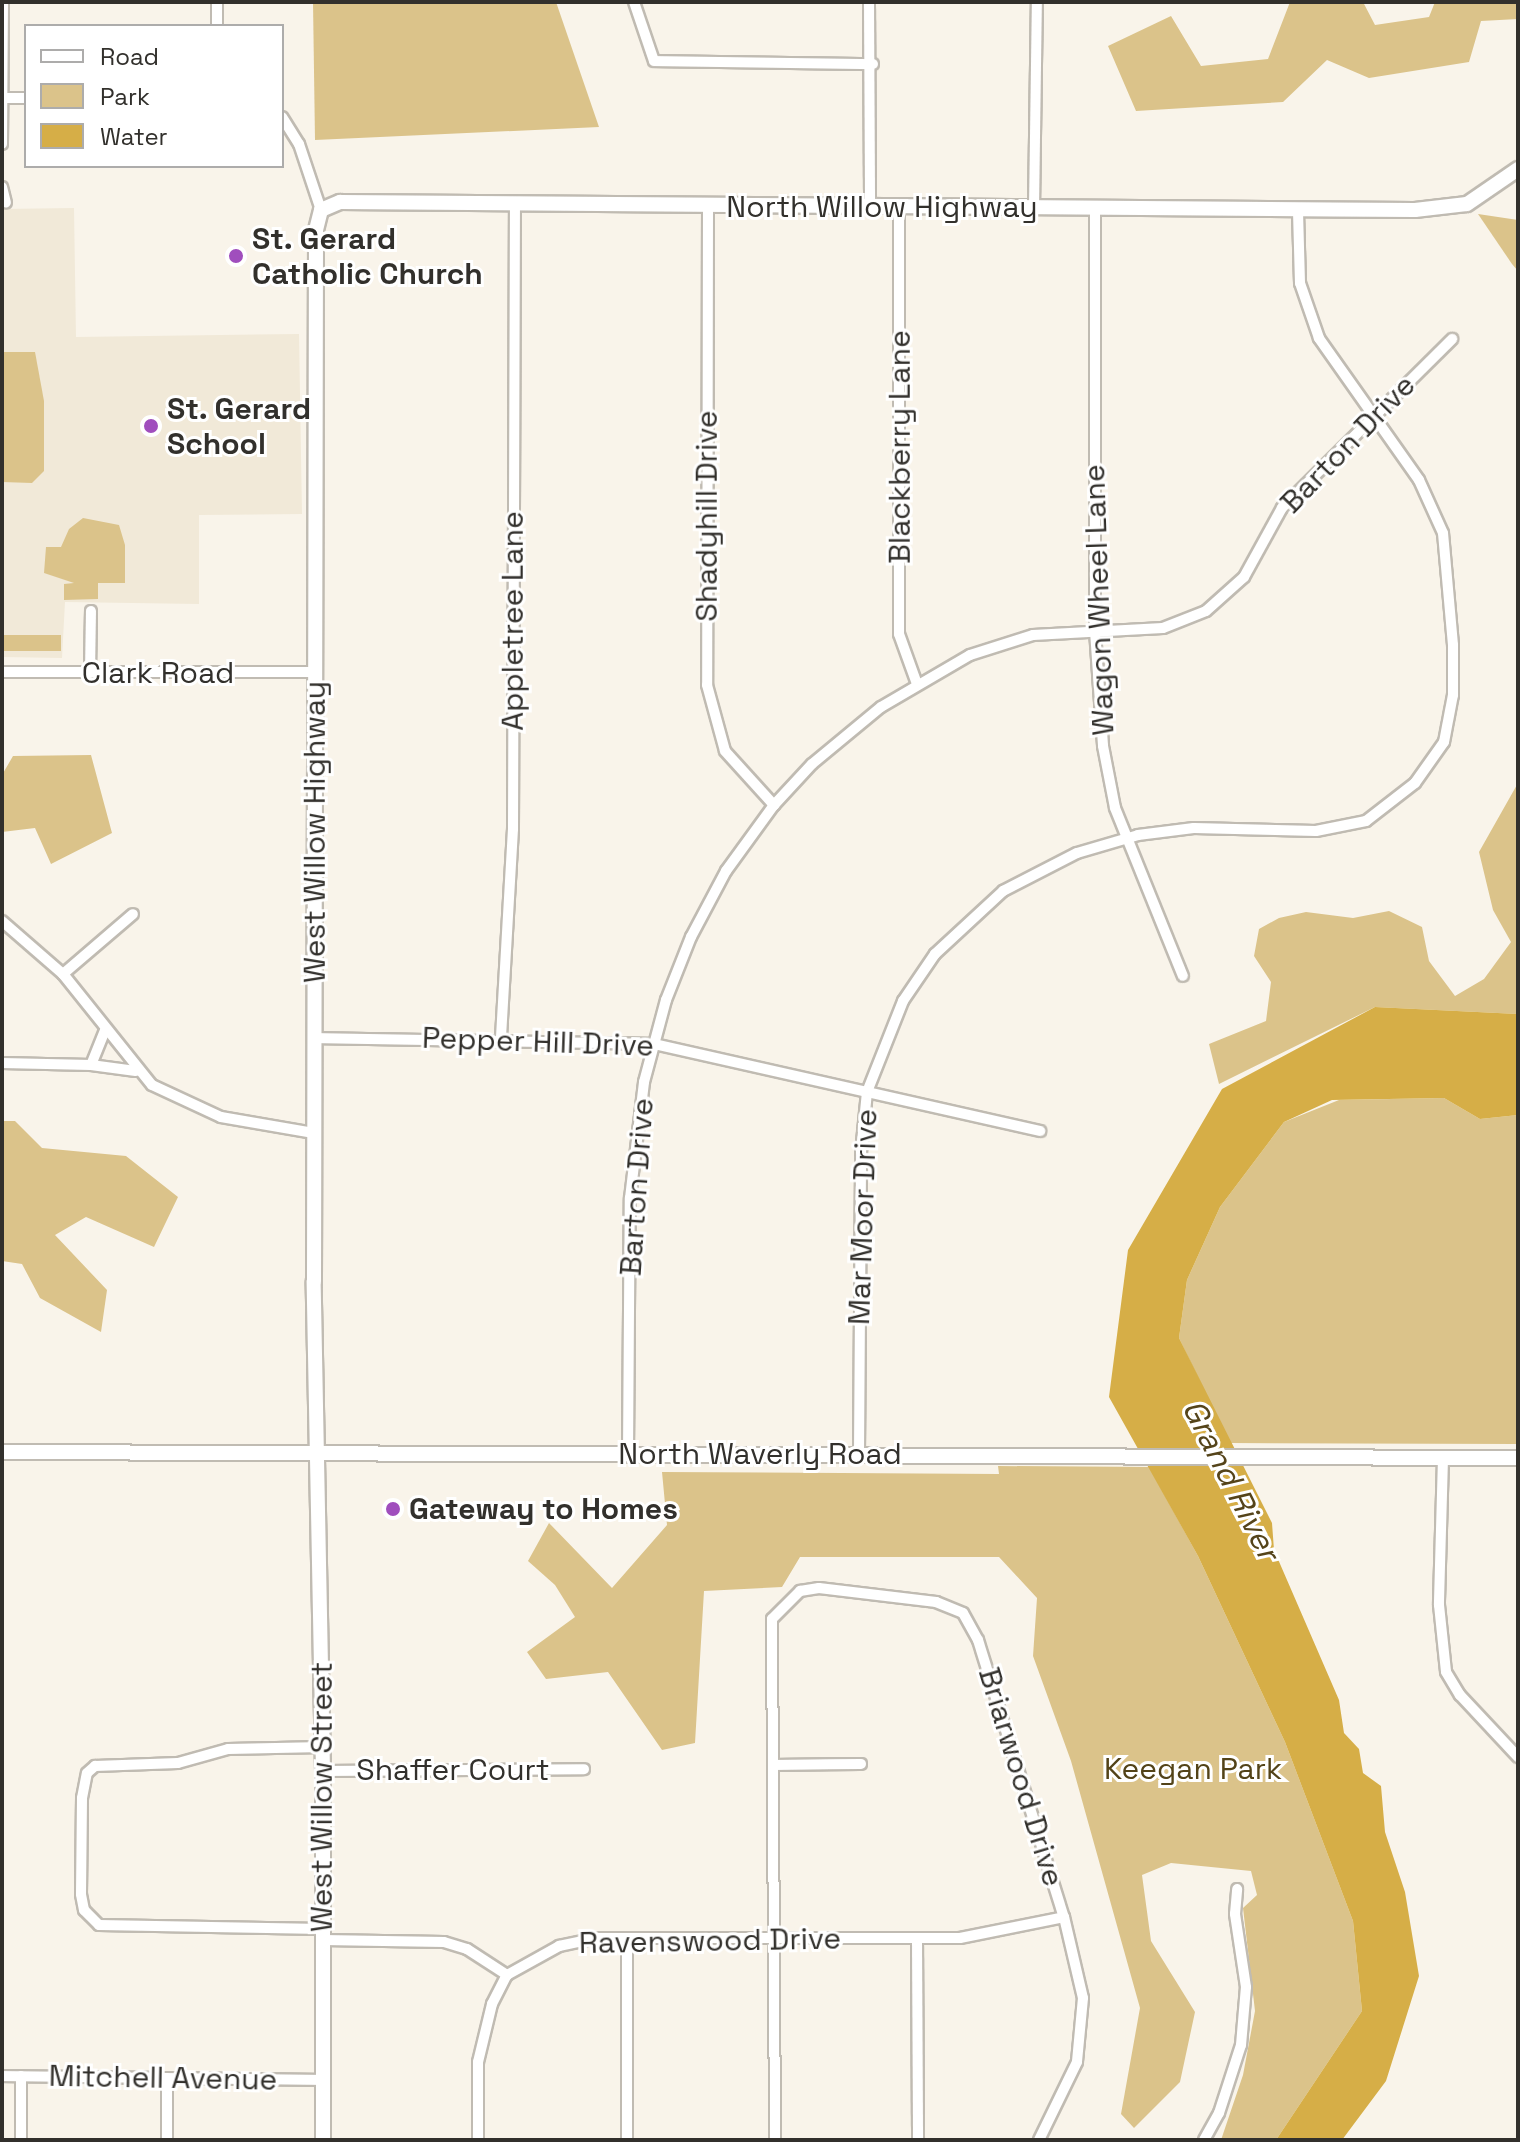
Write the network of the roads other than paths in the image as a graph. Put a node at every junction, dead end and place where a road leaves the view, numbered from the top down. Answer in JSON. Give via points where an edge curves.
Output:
{"nodes":[{"id":1,"x":3,"y":2,"type":"edge"},
{"id":2,"x":217,"y":2,"type":"edge"},
{"id":3,"x":634,"y":2,"type":"edge"},
{"id":4,"x":869,"y":2,"type":"edge"},
{"id":5,"x":1037,"y":2,"type":"edge"},
{"id":6,"x":217,"y":24,"type":"edge"},
{"id":7,"x":873,"y":64,"type":"junction"},
{"id":8,"x":3,"y":98,"type":"edge"},
{"id":9,"x":24,"y":98,"type":"edge"},
{"id":10,"x":284,"y":120,"type":"edge"},
{"id":11,"x":2,"y":144,"type":"edge"},
{"id":12,"x":1518,"y":169,"type":"edge"},
{"id":13,"x":2,"y":187,"type":"edge"},
{"id":14,"x":6,"y":203,"type":"dead end"},
{"id":15,"x":515,"y":204,"type":"junction"},
{"id":16,"x":708,"y":205,"type":"junction"},
{"id":17,"x":870,"y":207,"type":"junction"},
{"id":18,"x":899,"y":207,"type":"junction"},
{"id":19,"x":1034,"y":208,"type":"junction"},
{"id":20,"x":1095,"y":208,"type":"junction"},
{"id":21,"x":321,"y":210,"type":"junction"},
{"id":22,"x":1298,"y":210,"type":"junction"},
{"id":23,"x":1452,"y":339,"type":"dead end"},
{"id":24,"x":1373,"y":418,"type":"junction"},
{"id":25,"x":91,"y":611,"type":"dead end"},
{"id":26,"x":1095,"y":631,"type":"junction"},
{"id":27,"x":2,"y":672,"type":"edge"},
{"id":28,"x":314,"y":672,"type":"junction"},
{"id":29,"x":90,"y":673,"type":"junction"},
{"id":30,"x":917,"y":684,"type":"junction"},
{"id":31,"x":774,"y":805,"type":"junction"},
{"id":32,"x":1125,"y":838,"type":"junction"},
{"id":33,"x":133,"y":914,"type":"dead end"},
{"id":34,"x":2,"y":921,"type":"edge"},
{"id":35,"x":63,"y":974,"type":"junction"},
{"id":36,"x":1183,"y":976,"type":"dead end"},
{"id":37,"x":105,"y":1031,"type":"junction"},
{"id":38,"x":501,"y":1037,"type":"junction"},
{"id":39,"x":315,"y":1038,"type":"junction"},
{"id":40,"x":654,"y":1044,"type":"junction"},
{"id":41,"x":2,"y":1063,"type":"edge"},
{"id":42,"x":91,"y":1065,"type":"junction"},
{"id":43,"x":136,"y":1071,"type":"junction"},
{"id":44,"x":867,"y":1092,"type":"junction"},
{"id":45,"x":1040,"y":1131,"type":"dead end"},
{"id":46,"x":314,"y":1133,"type":"junction"},
{"id":47,"x":2,"y":1452,"type":"edge"},
{"id":48,"x":318,"y":1453,"type":"junction"},
{"id":49,"x":859,"y":1453,"type":"junction"},
{"id":50,"x":628,"y":1454,"type":"junction"},
{"id":51,"x":1443,"y":1458,"type":"junction"},
{"id":52,"x":1518,"y":1458,"type":"edge"},
{"id":53,"x":323,"y":1747,"type":"junction"},
{"id":54,"x":1518,"y":1757,"type":"edge"},
{"id":55,"x":861,"y":1764,"type":"dead end"},
{"id":56,"x":773,"y":1765,"type":"junction"},
{"id":57,"x":584,"y":1769,"type":"dead end"},
{"id":58,"x":323,"y":1771,"type":"junction"},
{"id":59,"x":1237,"y":1889,"type":"dead end"},
{"id":60,"x":1064,"y":1917,"type":"junction"},
{"id":61,"x":323,"y":1934,"type":"junction"},
{"id":62,"x":627,"y":1938,"type":"junction"},
{"id":63,"x":774,"y":1938,"type":"junction"},
{"id":64,"x":917,"y":1939,"type":"junction"},
{"id":65,"x":507,"y":1975,"type":"junction"},
{"id":66,"x":2,"y":2076,"type":"edge"},
{"id":67,"x":21,"y":2076,"type":"junction"},
{"id":68,"x":167,"y":2078,"type":"junction"},
{"id":69,"x":323,"y":2080,"type":"junction"},
{"id":70,"x":21,"y":2140,"type":"edge"},
{"id":71,"x":167,"y":2140,"type":"edge"},
{"id":72,"x":323,"y":2140,"type":"edge"},
{"id":73,"x":478,"y":2140,"type":"edge"},
{"id":74,"x":627,"y":2140,"type":"edge"},
{"id":75,"x":775,"y":2140,"type":"edge"},
{"id":76,"x":918,"y":2140,"type":"edge"},
{"id":77,"x":1039,"y":2140,"type":"edge"},
{"id":78,"x":1204,"y":2140,"type":"edge"}],
"edges":[{"from":1,"to":8,"type":"street"},
{"from":2,"to":6,"type":"street"},
{"from":3,"to":7,"type":"street","via":[[654,61]]},
{"from":4,"to":7,"type":"street"},
{"from":5,"to":19,"type":"street"},
{"from":7,"to":17,"type":"street"},
{"from":8,"to":9,"type":"street"},
{"from":8,"to":11,"type":"street"},
{"from":10,"to":21,"type":"street","via":[[299,144]]},
{"from":12,"to":22,"type":"street","name":"North Willow Highway","via":[[1467,204],[1445,209]]},
{"from":13,"to":14,"type":"street"},
{"from":15,"to":16,"type":"street","name":"North Willow Highway"},
{"from":15,"to":21,"type":"street","name":"North Willow Highway","via":[[340,202]]},
{"from":15,"to":38,"type":"street","name":"Appletree Lane","via":[[513,829]]},
{"from":16,"to":17,"type":"street","name":"North Willow Highway"},
{"from":16,"to":31,"type":"street","name":"Shadyhill Drive","via":[[707,685],[725,751]]},
{"from":17,"to":18,"type":"street","name":"North Willow Highway"},
{"from":18,"to":19,"type":"street","name":"North Willow Highway"},
{"from":18,"to":30,"type":"street","name":"Blackberry Lane","via":[[899,634]]},
{"from":19,"to":20,"type":"street","name":"North Willow Highway"},
{"from":20,"to":22,"type":"street","name":"North Willow Highway"},
{"from":20,"to":26,"type":"street","name":"Wagon Wheel Lane"},
{"from":21,"to":28,"type":"street","name":"West Willow Highway","via":[[316,230]]},
{"from":22,"to":24,"type":"street","name":"Mar Moor Drive","via":[[1303,299],[1319,338]]},
{"from":23,"to":24,"type":"street","name":"Barton Drive"},
{"from":24,"to":26,"type":"street","name":"Barton Drive","via":[[1282,508],[1251,567],[1224,597],[1163,628]]},
{"from":24,"to":32,"type":"street","name":"Mar Moor Drive","via":[[1419,480],[1447,550],[1453,695],[1439,752],[1394,803],[1351,827],[1194,828]]},
{"from":25,"to":29,"type":"street"},
{"from":26,"to":30,"type":"street","name":"Barton Drive","via":[[1015,639]]},
{"from":26,"to":32,"type":"street","name":"Wagon Wheel Lane","via":[[1106,770]]},
{"from":27,"to":29,"type":"street","name":"Clark Road"},
{"from":28,"to":29,"type":"street","name":"Clark Road"},
{"from":28,"to":39,"type":"street","name":"West Willow Highway"},
{"from":30,"to":31,"type":"street","name":"Barton Drive","via":[[840,739]]},
{"from":31,"to":40,"type":"street","name":"Barton Drive","via":[[726,871],[691,937]]},
{"from":32,"to":36,"type":"street","name":"Wagon Wheel Lane"},
{"from":32,"to":44,"type":"street","name":"Mar Moor Drive","via":[[1035,872],[965,922],[903,1001]]},
{"from":33,"to":35,"type":"street"},
{"from":34,"to":35,"type":"street"},
{"from":35,"to":37,"type":"street"},
{"from":37,"to":42,"type":"street"},
{"from":37,"to":43,"type":"street"},
{"from":38,"to":39,"type":"street","name":"Pepper Hill Drive"},
{"from":38,"to":40,"type":"street","name":"Pepper Hill Drive"},
{"from":39,"to":46,"type":"street","name":"West Willow Highway"},
{"from":40,"to":44,"type":"street","name":"Pepper Hill Drive"},
{"from":40,"to":50,"type":"street","name":"Barton Drive","via":[[632,1166]]},
{"from":41,"to":42,"type":"street"},
{"from":42,"to":43,"type":"street"},
{"from":43,"to":46,"type":"street","via":[[152,1085],[221,1117]]},
{"from":44,"to":45,"type":"street","name":"Pepper Hill Drive"},
{"from":44,"to":49,"type":"street","name":"Mar Moor Drive","via":[[861,1152]]},
{"from":46,"to":48,"type":"street","name":"West Willow Highway"},
{"from":47,"to":48,"type":"street","name":"North Waverly Road"},
{"from":48,"to":50,"type":"street","name":"North Waverly Road"},
{"from":48,"to":53,"type":"street","name":"West Willow Street"},
{"from":49,"to":50,"type":"street","name":"North Waverly Road"},
{"from":49,"to":51,"type":"street","name":"North Waverly Road"},
{"from":51,"to":52,"type":"street","name":"North Waverly Road"},
{"from":51,"to":54,"type":"street","via":[[1439,1605],[1446,1672],[1460,1695]]},
{"from":53,"to":58,"type":"street","name":"West Willow Street"},
{"from":53,"to":61,"type":"street","name":"Shaffer Court","via":[[228,1749],[178,1763],[103,1763],[87,1773],[81,1894],[91,1920],[114,1927]]},
{"from":55,"to":56,"type":"street"},
{"from":56,"to":60,"type":"street","name":"Briarwood Drive","via":[[772,1619],[800,1591],[819,1588],[910,1597],[963,1613],[978,1640]]},
{"from":56,"to":63,"type":"street"},
{"from":57,"to":58,"type":"street","name":"Shaffer Court"},
{"from":58,"to":61,"type":"street","name":"West Willow Street"},
{"from":59,"to":78,"type":"street","via":[[1235,1914],[1246,1987],[1241,2045],[1219,2113]]},
{"from":60,"to":64,"type":"street","name":"Ravenswood Drive","via":[[1005,1933]]},
{"from":60,"to":77,"type":"street","name":"Briarwood Drive","via":[[1083,1998],[1082,2030],[1077,2062]]},
{"from":61,"to":65,"type":"street","via":[[444,1942],[467,1949]]},
{"from":61,"to":69,"type":"street","name":"West Willow Street"},
{"from":62,"to":63,"type":"street","name":"Ravenswood Drive"},
{"from":62,"to":65,"type":"street","name":"Ravenswood Drive","via":[[576,1940]]},
{"from":62,"to":74,"type":"street"},
{"from":63,"to":64,"type":"street","name":"Ravenswood Drive"},
{"from":63,"to":75,"type":"street"},
{"from":64,"to":76,"type":"street"},
{"from":65,"to":73,"type":"street","via":[[481,2031]]},
{"from":66,"to":67,"type":"street","name":"Mitchell Avenue"},
{"from":67,"to":68,"type":"street","name":"Mitchell Avenue"},
{"from":67,"to":70,"type":"street"},
{"from":68,"to":69,"type":"street","name":"Mitchell Avenue"},
{"from":68,"to":71,"type":"street"},
{"from":69,"to":72,"type":"street","name":"West Willow Street"}]}
